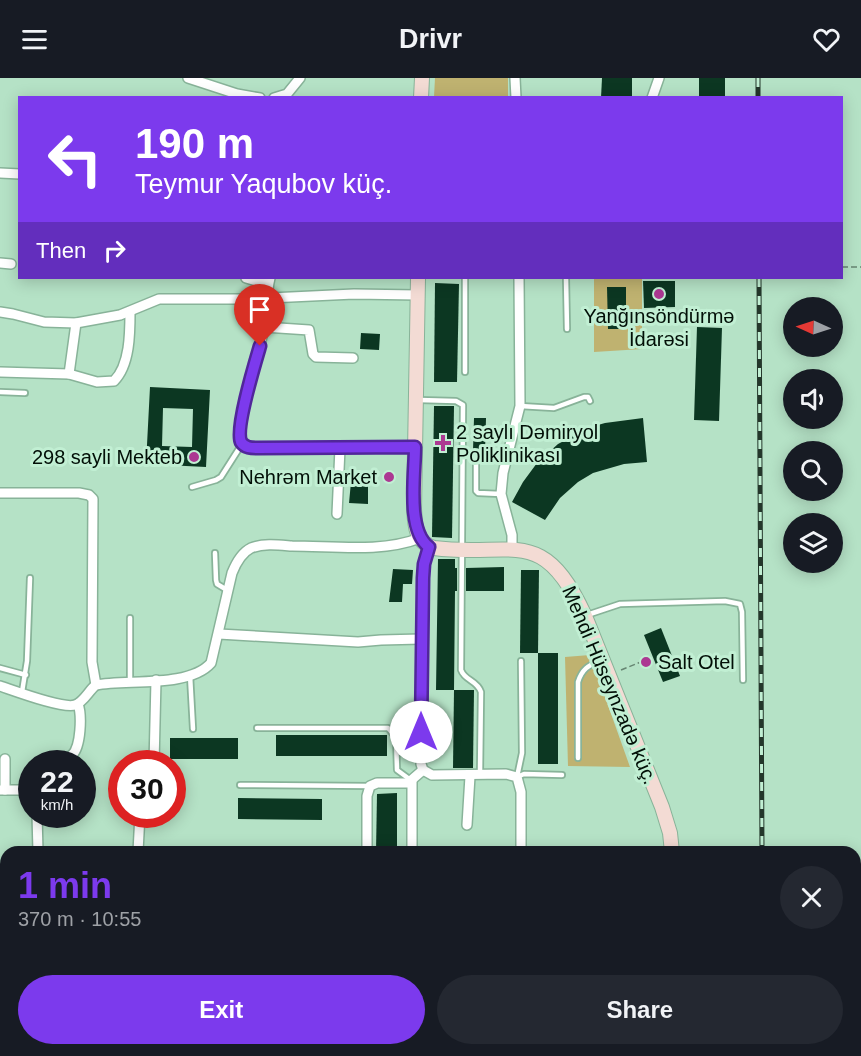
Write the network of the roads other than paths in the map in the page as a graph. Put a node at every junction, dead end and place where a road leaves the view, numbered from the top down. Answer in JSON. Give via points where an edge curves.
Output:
{"nodes":[{"id":1,"x":188,"y":78,"type":"edge"},
{"id":2,"x":300,"y":78,"type":"edge"},
{"id":3,"x":422,"y":78,"type":"edge"},
{"id":4,"x":515,"y":78,"type":"edge"},
{"id":5,"x":659,"y":78,"type":"edge"},
{"id":6,"x":225,"y":94,"type":"edge"},
{"id":7,"x":242,"y":96,"type":"edge"},
{"id":8,"x":289,"y":96,"type":"edge"},
{"id":9,"x":421,"y":96,"type":"edge"},
{"id":10,"x":516,"y":96,"type":"edge"},
{"id":11,"x":653,"y":96,"type":"edge"},
{"id":12,"x":0,"y":173,"type":"edge"},
{"id":13,"x":18,"y":174,"type":"edge"},
{"id":14,"x":0,"y":263,"type":"edge"},
{"id":15,"x":11,"y":264,"type":"dead end"},
{"id":16,"x":254,"y":279,"type":"edge"},
{"id":17,"x":418,"y":279,"type":"edge"},
{"id":18,"x":465,"y":279,"type":"edge"},
{"id":19,"x":519,"y":279,"type":"edge"},
{"id":20,"x":566,"y":279,"type":"edge"},
{"id":21,"x":269,"y":281,"type":"edge"},
{"id":22,"x":418,"y":295,"type":"junction"},
{"id":23,"x":268,"y":297,"type":"junction"},
{"id":24,"x":0,"y":312,"type":"edge"},
{"id":25,"x":130,"y":312,"type":"junction"},
{"id":26,"x":76,"y":323,"type":"junction"},
{"id":27,"x":264,"y":327,"type":"junction"},
{"id":28,"x":567,"y":329,"type":"dead end"},
{"id":29,"x":353,"y":358,"type":"dead end"},
{"id":30,"x":0,"y":372,"type":"edge"},
{"id":31,"x":465,"y":372,"type":"dead end"},
{"id":32,"x":69,"y":374,"type":"junction"},
{"id":33,"x":0,"y":392,"type":"edge"},
{"id":34,"x":25,"y":393,"type":"dead end"},
{"id":35,"x":416,"y":400,"type":"junction"},
{"id":36,"x":590,"y":401,"type":"dead end"},
{"id":37,"x":520,"y":406,"type":"junction"},
{"id":38,"x":242,"y":444,"type":"junction"},
{"id":39,"x":415,"y":447,"type":"junction"},
{"id":40,"x":340,"y":448,"type":"junction"},
{"id":41,"x":476,"y":459,"type":"dead end"},
{"id":42,"x":192,"y":487,"type":"dead end"},
{"id":43,"x":0,"y":493,"type":"edge"},
{"id":44,"x":501,"y":494,"type":"junction"},
{"id":45,"x":337,"y":514,"type":"dead end"},
{"id":46,"x":424,"y":542,"type":"junction"},
{"id":47,"x":460,"y":549,"type":"junction"},
{"id":48,"x":512,"y":549,"type":"junction"},
{"id":49,"x":215,"y":554,"type":"dead end"},
{"id":50,"x":30,"y":578,"type":"dead end"},
{"id":51,"x":228,"y":590,"type":"junction"},
{"id":52,"x":585,"y":616,"type":"junction"},
{"id":53,"x":130,"y":618,"type":"dead end"},
{"id":54,"x":219,"y":634,"type":"junction"},
{"id":55,"x":422,"y":639,"type":"junction"},
{"id":56,"x":602,"y":658,"type":"junction"},
{"id":57,"x":521,"y":661,"type":"dead end"},
{"id":58,"x":0,"y":668,"type":"edge"},
{"id":59,"x":26,"y":675,"type":"junction"},
{"id":60,"x":190,"y":675,"type":"junction"},
{"id":61,"x":743,"y":680,"type":"dead end"},
{"id":62,"x":156,"y":681,"type":"junction"},
{"id":63,"x":130,"y":682,"type":"junction"},
{"id":64,"x":96,"y":685,"type":"junction"},
{"id":65,"x":0,"y":686,"type":"edge"},
{"id":66,"x":22,"y":693,"type":"junction"},
{"id":67,"x":78,"y":704,"type":"junction"},
{"id":68,"x":257,"y":728,"type":"dead end"},
{"id":69,"x":193,"y":729,"type":"dead end"},
{"id":70,"x":76,"y":750,"type":"edge"},
{"id":71,"x":154,"y":750,"type":"edge"},
{"id":72,"x":578,"y":758,"type":"dead end"},
{"id":73,"x":5,"y":759,"type":"dead end"},
{"id":74,"x":423,"y":770,"type":"junction"},
{"id":75,"x":480,"y":775,"type":"junction"},
{"id":76,"x":562,"y":775,"type":"dead end"},
{"id":77,"x":470,"y":776,"type":"junction"},
{"id":78,"x":517,"y":777,"type":"junction"},
{"id":79,"x":412,"y":781,"type":"junction"},
{"id":80,"x":240,"y":785,"type":"dead end"},
{"id":81,"x":369,"y":786,"type":"junction"},
{"id":82,"x":3,"y":790,"type":"edge"},
{"id":83,"x":467,"y":825,"type":"dead end"},
{"id":84,"x":37,"y":828,"type":"edge"},
{"id":85,"x":139,"y":828,"type":"edge"},
{"id":86,"x":38,"y":846,"type":"edge"},
{"id":87,"x":138,"y":846,"type":"edge"},
{"id":88,"x":367,"y":846,"type":"edge"},
{"id":89,"x":412,"y":846,"type":"edge"},
{"id":90,"x":521,"y":846,"type":"edge"},
{"id":91,"x":671,"y":846,"type":"edge"}],
"edges":[{"from":1,"to":6,"type":"street"},
{"from":2,"to":8,"type":"street"},
{"from":3,"to":9,"type":"main road"},
{"from":4,"to":10,"type":"street"},
{"from":5,"to":11,"type":"street"},
{"from":6,"to":7,"type":"street"},
{"from":12,"to":13,"type":"street"},
{"from":14,"to":15,"type":"street"},
{"from":16,"to":21,"type":"street"},
{"from":17,"to":22,"type":"main road"},
{"from":18,"to":31,"type":"lane"},
{"from":19,"to":37,"type":"street"},
{"from":20,"to":28,"type":"lane"},
{"from":21,"to":23,"type":"street"},
{"from":22,"to":23,"type":"street"},
{"from":22,"to":35,"type":"main road"},
{"from":23,"to":25,"type":"street","via":[[159,299]]},
{"from":23,"to":27,"type":"street"},
{"from":24,"to":26,"type":"street","via":[[44,322]]},
{"from":25,"to":26,"type":"street"},
{"from":25,"to":32,"type":"street","via":[[127,352],[118,377],[97,382]]},
{"from":26,"to":32,"type":"street"},
{"from":27,"to":29,"type":"street","via":[[309,330],[316,357]]},
{"from":27,"to":38,"type":"street","via":[[241,421]]},
{"from":30,"to":32,"type":"street"},
{"from":33,"to":34,"type":"lane"},
{"from":35,"to":39,"type":"main road"},
{"from":35,"to":47,"type":"lane","via":[[456,401],[463,405]]},
{"from":36,"to":37,"type":"lane","via":[[584,397],[554,408]]},
{"from":37,"to":44,"type":"street"},
{"from":38,"to":40,"type":"street","via":[[249,448]]},
{"from":38,"to":42,"type":"lane","via":[[221,477]]},
{"from":39,"to":40,"type":"street"},
{"from":39,"to":46,"type":"main road","via":[[414,509],[417,531]]},
{"from":40,"to":45,"type":"street"},
{"from":41,"to":44,"type":"lane","via":[[476,491]]},
{"from":43,"to":64,"type":"street","via":[[79,493],[93,499],[92,662]]},
{"from":44,"to":48,"type":"street"},
{"from":46,"to":47,"type":"main road","name":"Mehdi Hüseynzadə küç."},
{"from":46,"to":51,"type":"street","via":[[386,547],[254,547],[238,559]]},
{"from":46,"to":55,"type":"street"},
{"from":47,"to":48,"type":"main road","name":"Mehdi Hüseynzadə küç."},
{"from":47,"to":75,"type":"lane","via":[[460,670],[477,683],[481,692]]},
{"from":48,"to":52,"type":"main road","name":"Mehdi Hüseynzadə küç.","via":[[534,553],[553,565],[570,586]]},
{"from":49,"to":51,"type":"lane","via":[[216,580]]},
{"from":50,"to":59,"type":"lane"},
{"from":51,"to":54,"type":"street"},
{"from":52,"to":56,"type":"main road","name":"Mehdi Hüseynzadə küç."},
{"from":52,"to":61,"type":"lane","via":[[620,604],[736,602],[742,612]]},
{"from":53,"to":63,"type":"lane"},
{"from":54,"to":55,"type":"street","via":[[358,642]]},
{"from":54,"to":60,"type":"street","via":[[211,663]]},
{"from":55,"to":74,"type":"street"},
{"from":56,"to":72,"type":"lane","via":[[580,673]]},
{"from":56,"to":91,"type":"main road","name":"Mehdi Hüseynzadə küç.","via":[[667,820]]},
{"from":57,"to":78,"type":"lane","via":[[522,753]]},
{"from":58,"to":59,"type":"lane"},
{"from":59,"to":66,"type":"lane"},
{"from":60,"to":62,"type":"street"},
{"from":60,"to":69,"type":"lane"},
{"from":62,"to":63,"type":"street"},
{"from":62,"to":71,"type":"street"},
{"from":63,"to":64,"type":"street"},
{"from":64,"to":67,"type":"street"},
{"from":65,"to":66,"type":"street"},
{"from":66,"to":67,"type":"street","via":[[67,705]]},
{"from":67,"to":70,"type":"street","via":[[81,720]]},
{"from":68,"to":79,"type":"lane","via":[[388,728],[396,737],[397,770]]},
{"from":73,"to":82,"type":"street"},
{"from":74,"to":77,"type":"street","via":[[440,776]]},
{"from":74,"to":79,"type":"street"},
{"from":75,"to":77,"type":"street"},
{"from":75,"to":78,"type":"street"},
{"from":76,"to":78,"type":"lane"},
{"from":77,"to":83,"type":"street"},
{"from":78,"to":90,"type":"street","via":[[521,792]]},
{"from":79,"to":81,"type":"street"},
{"from":79,"to":89,"type":"street"},
{"from":80,"to":81,"type":"lane"},
{"from":81,"to":88,"type":"street"},
{"from":84,"to":86,"type":"street"},
{"from":85,"to":87,"type":"street"}]}
